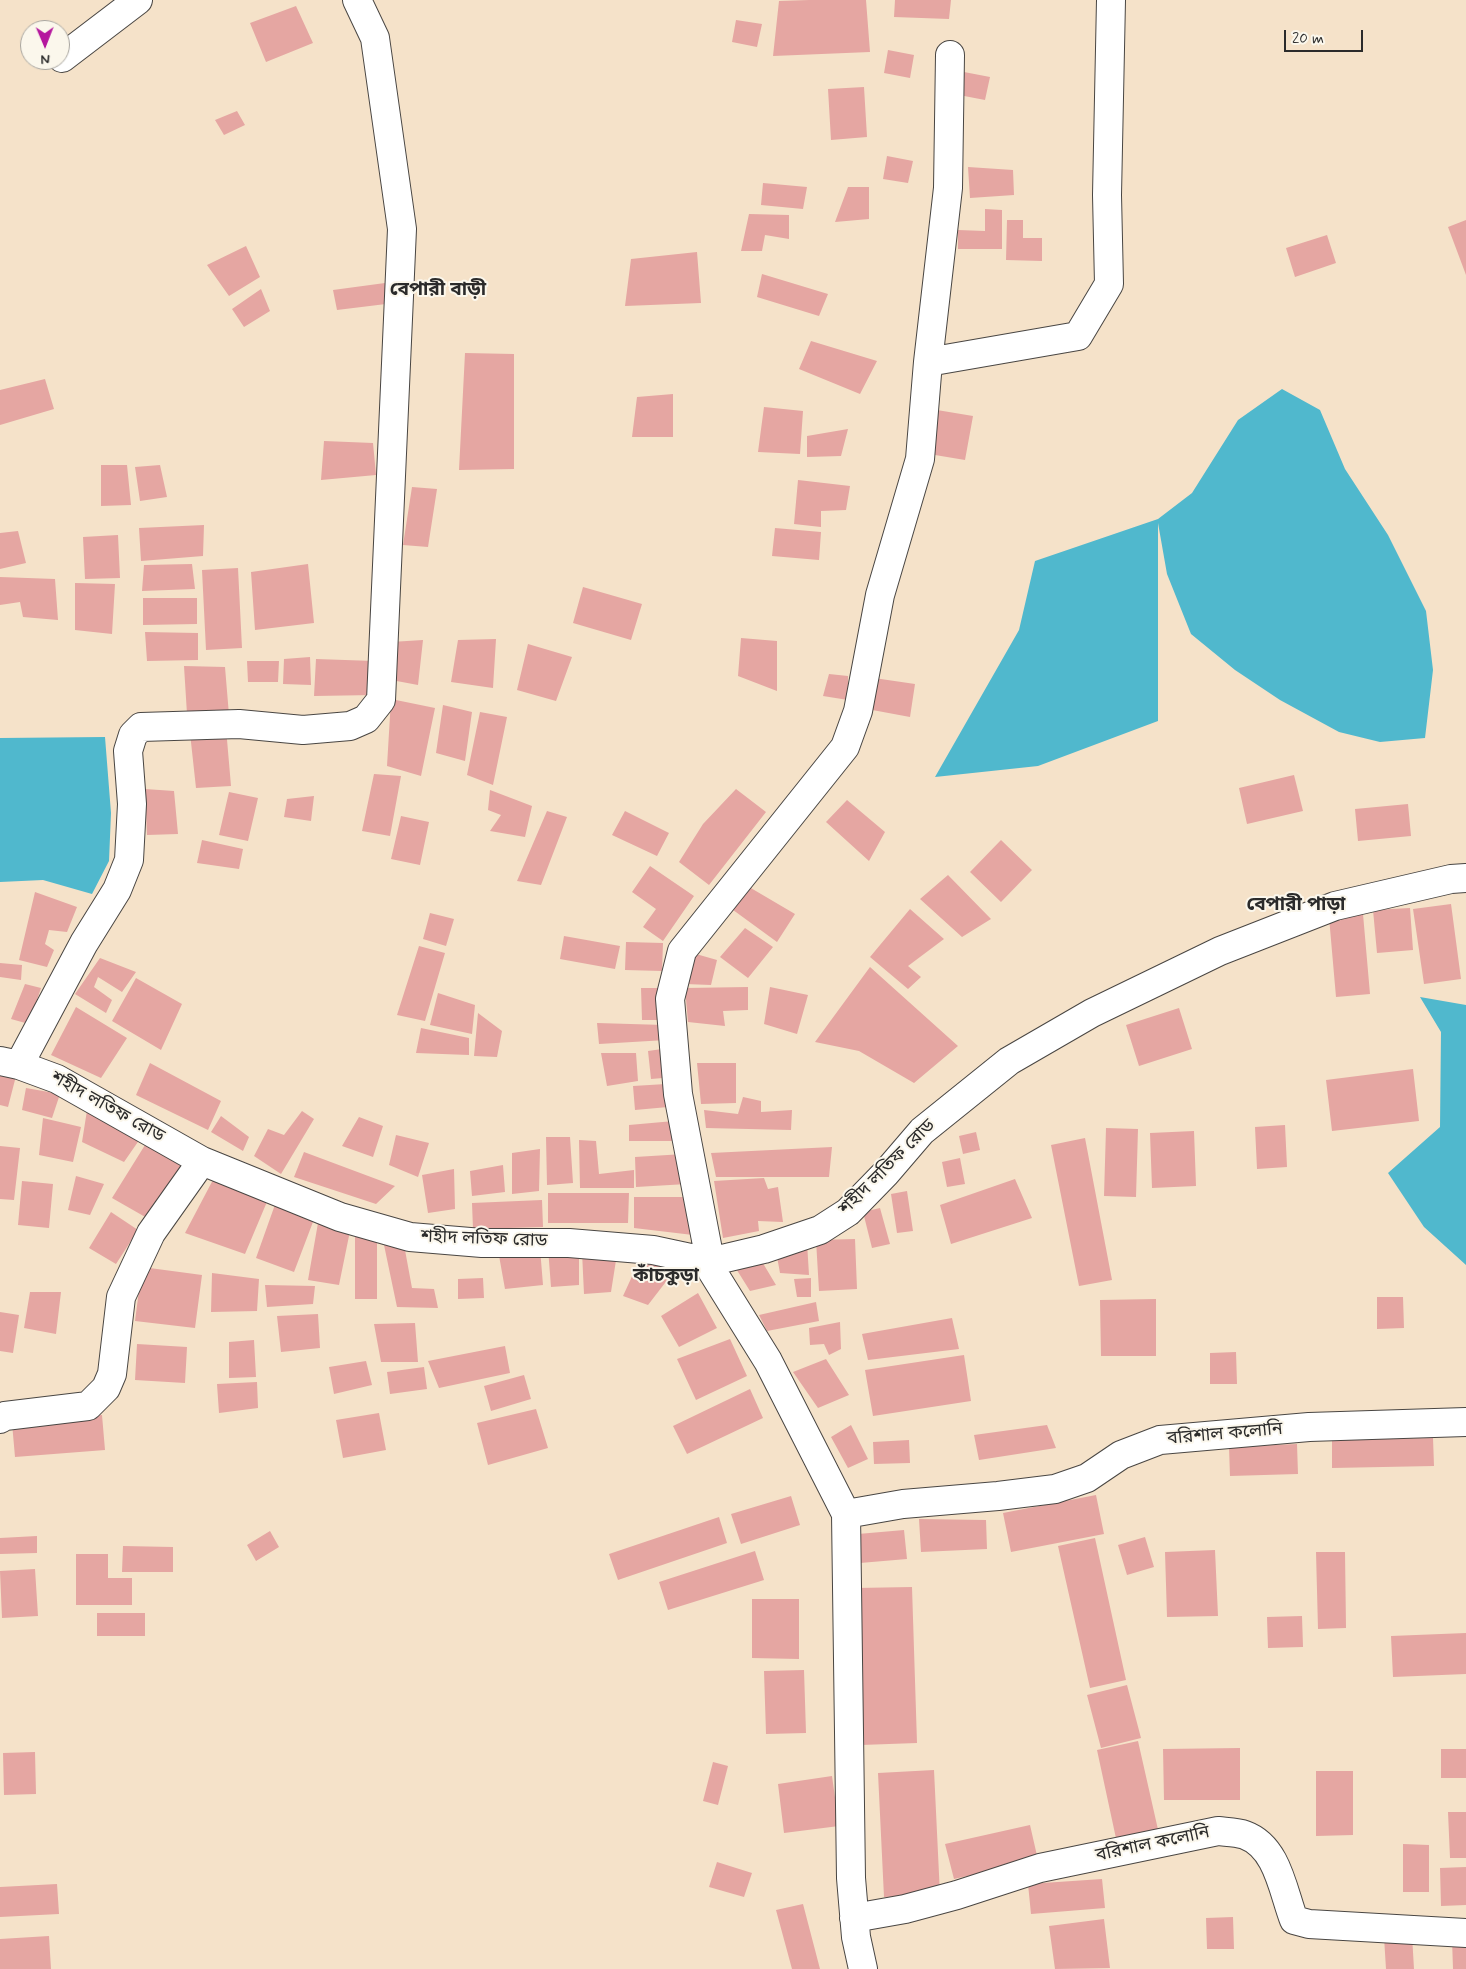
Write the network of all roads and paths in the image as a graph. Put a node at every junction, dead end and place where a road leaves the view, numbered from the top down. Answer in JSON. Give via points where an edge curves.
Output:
{"nodes":[{"id":1,"x":138,"y":0,"type":"edge"},
{"id":2,"x":357,"y":0,"type":"edge"},
{"id":3,"x":1111,"y":0,"type":"edge"},
{"id":4,"x":70,"y":52,"type":"edge"},
{"id":5,"x":950,"y":56,"type":"dead end"},
{"id":6,"x":928,"y":362,"type":"junction"},
{"id":7,"x":1466,"y":878,"type":"edge"},
{"id":8,"x":10,"y":1063,"type":"edge"},
{"id":9,"x":202,"y":1161,"type":"junction"},
{"id":10,"x":709,"y":1262,"type":"junction"},
{"id":11,"x":0,"y":1419,"type":"edge"},
{"id":12,"x":1466,"y":1422,"type":"edge"},
{"id":13,"x":846,"y":1514,"type":"junction"},
{"id":14,"x":854,"y":1918,"type":"junction"},
{"id":15,"x":1466,"y":1933,"type":"edge"},
{"id":16,"x":863,"y":1969,"type":"edge"}],
"edges":[{"from":1,"to":4,"type":"street"},
{"from":2,"to":8,"type":"street","via":[[375,38],[402,229],[381,700],[366,719],[350,726],[303,730],[239,724],[141,727],[132,735],[128,751],[132,804],[129,860],[117,890]]},
{"from":3,"to":6,"type":"street","via":[[1107,195],[1109,284],[1078,336]]},
{"from":5,"to":6,"type":"street","via":[[948,188]]},
{"from":6,"to":10,"type":"street","via":[[920,459],[880,595],[858,711],[845,747],[682,951],[670,999],[678,1094]]},
{"from":7,"to":10,"type":"street","name":"শহীদ লতিফ রোড","via":[[1335,906],[1220,951],[1092,1013],[1009,1061],[922,1131],[848,1212],[820,1230],[764,1249]]},
{"from":8,"to":9,"type":"street","name":"শহীদ লতিফ রোড","via":[[57,1079]]},
{"from":9,"to":10,"type":"street","name":"শহীদ লতিফ রোড","via":[[340,1218],[410,1237],[482,1243],[569,1243],[653,1250]]},
{"from":9,"to":11,"type":"street","via":[[151,1232],[121,1297],[112,1374],[106,1388],[88,1406]]},
{"from":10,"to":13,"type":"street","via":[[768,1361]]},
{"from":12,"to":13,"type":"street","name":"বরিশাল কলোনি","via":[[1309,1427],[1160,1440],[1121,1455],[1087,1478],[1055,1489],[902,1504]]},
{"from":13,"to":14,"type":"street"},
{"from":14,"to":15,"type":"street","name":"বরিশাল কলোনি","via":[[905,1909],[1040,1868],[1218,1831],[1245,1835],[1264,1846],[1285,1890],[1294,1920],[1309,1924]]},
{"from":14,"to":16,"type":"street"}]}
